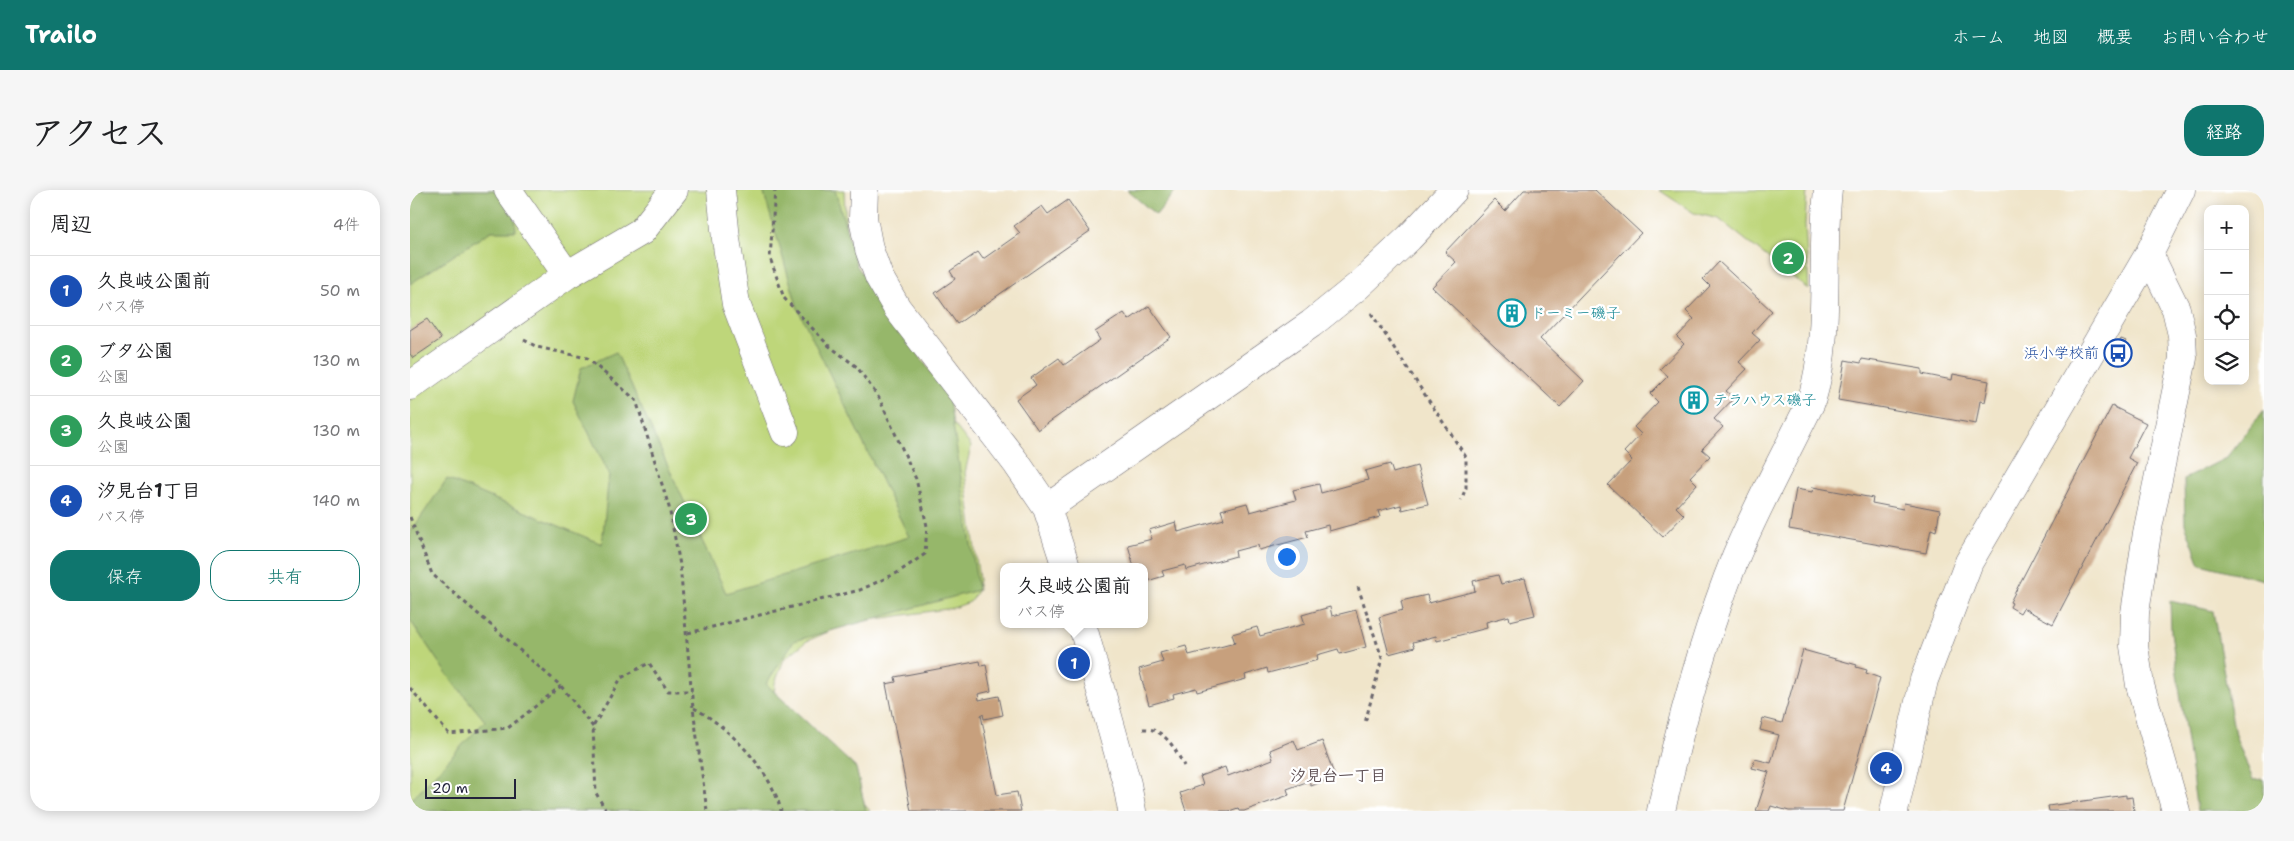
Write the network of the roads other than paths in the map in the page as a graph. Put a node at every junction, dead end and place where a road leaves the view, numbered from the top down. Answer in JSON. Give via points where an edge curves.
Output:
{"nodes":[{"id":1,"x":508,"y":190,"type":"edge"},
{"id":2,"x":674,"y":190,"type":"edge"},
{"id":3,"x":721,"y":190,"type":"edge"},
{"id":4,"x":864,"y":190,"type":"edge"},
{"id":5,"x":1454,"y":190,"type":"edge"},
{"id":6,"x":1828,"y":190,"type":"edge"},
{"id":7,"x":2182,"y":190,"type":"edge"},
{"id":8,"x":2149,"y":254,"type":"junction"},
{"id":9,"x":567,"y":276,"type":"junction"},
{"id":10,"x":410,"y":386,"type":"edge"},
{"id":11,"x":785,"y":432,"type":"dead end"},
{"id":12,"x":1047,"y":508,"type":"junction"},
{"id":13,"x":1065,"y":563,"type":"edge"},
{"id":14,"x":1083,"y":628,"type":"edge"},
{"id":15,"x":1132,"y":811,"type":"edge"},
{"id":16,"x":1661,"y":811,"type":"edge"},
{"id":17,"x":1894,"y":811,"type":"edge"},
{"id":18,"x":2176,"y":811,"type":"edge"}],
"edges":[{"from":1,"to":9,"type":"street"},
{"from":2,"to":9,"type":"street","via":[[642,231]]},
{"from":3,"to":11,"type":"street","via":[[736,304]]},
{"from":4,"to":12,"type":"street","via":[[864,218],[879,277],[897,308]]},
{"from":5,"to":12,"type":"street","via":[[1358,286],[1310,324]]},
{"from":6,"to":16,"type":"street","via":[[1823,349],[1819,376],[1811,402],[1736,556],[1703,651],[1673,754]]},
{"from":7,"to":8,"type":"street"},
{"from":8,"to":17,"type":"street","via":[[1969,562],[1924,680]]},
{"from":8,"to":18,"type":"street","via":[[2176,309],[2183,358],[2139,575],[2134,646],[2140,685]]},
{"from":9,"to":10,"type":"street"},
{"from":12,"to":13,"type":"street"},
{"from":14,"to":15,"type":"street"}]}
